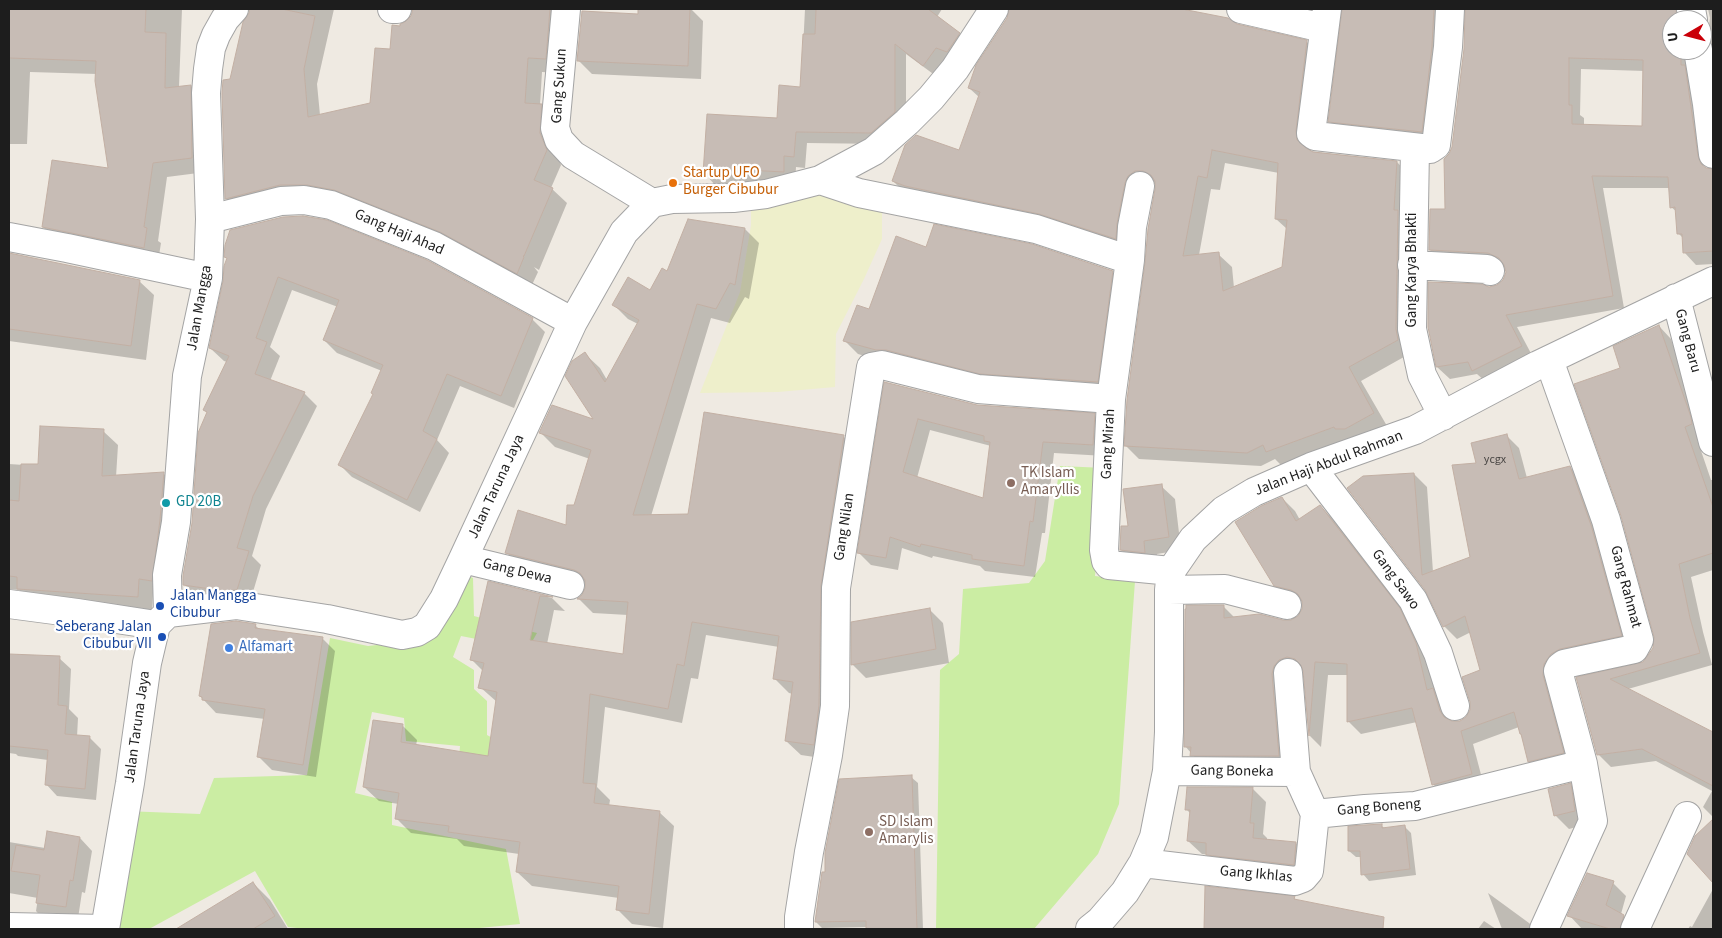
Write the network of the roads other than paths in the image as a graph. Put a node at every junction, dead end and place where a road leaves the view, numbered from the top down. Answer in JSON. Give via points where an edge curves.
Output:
{"nodes":[{"id":1,"x":234,"y":9,"type":"edge"},
{"id":2,"x":392,"y":9,"type":"edge"},
{"id":3,"x":397,"y":9,"type":"edge"},
{"id":4,"x":566,"y":9,"type":"edge"},
{"id":5,"x":1241,"y":9,"type":"edge"},
{"id":6,"x":1450,"y":9,"type":"edge"},
{"id":7,"x":991,"y":10,"type":"edge"},
{"id":8,"x":1324,"y":30,"type":"edge"},
{"id":9,"x":1700,"y":60,"type":"edge"},
{"id":10,"x":1710,"y":104,"type":"edge"},
{"id":11,"x":1415,"y":148,"type":"junction"},
{"id":12,"x":1713,"y":154,"type":"edge"},
{"id":13,"x":820,"y":180,"type":"junction"},
{"id":14,"x":1140,"y":186,"type":"dead end"},
{"id":15,"x":652,"y":203,"type":"junction"},
{"id":16,"x":210,"y":219,"type":"junction"},
{"id":17,"x":9,"y":238,"type":"edge"},
{"id":18,"x":1130,"y":260,"type":"junction"},
{"id":19,"x":1412,"y":265,"type":"junction"},
{"id":20,"x":1490,"y":271,"type":"dead end"},
{"id":21,"x":208,"y":278,"type":"junction"},
{"id":22,"x":1713,"y":281,"type":"edge"},
{"id":23,"x":1676,"y":298,"type":"junction"},
{"id":24,"x":573,"y":322,"type":"junction"},
{"id":25,"x":1549,"y":360,"type":"junction"},
{"id":26,"x":1111,"y":399,"type":"junction"},
{"id":27,"x":1443,"y":416,"type":"junction"},
{"id":28,"x":1713,"y":442,"type":"edge"},
{"id":29,"x":1311,"y":468,"type":"junction"},
{"id":30,"x":463,"y":559,"type":"junction"},
{"id":31,"x":1170,"y":581,"type":"junction"},
{"id":32,"x":570,"y":585,"type":"dead end"},
{"id":33,"x":9,"y":604,"type":"edge"},
{"id":34,"x":1287,"y":605,"type":"dead end"},
{"id":35,"x":162,"y":619,"type":"junction"},
{"id":36,"x":1288,"y":673,"type":"dead end"},
{"id":37,"x":1455,"y":706,"type":"dead end"},
{"id":38,"x":1582,"y":764,"type":"junction"},
{"id":39,"x":1167,"y":771,"type":"junction"},
{"id":40,"x":1296,"y":772,"type":"junction"},
{"id":41,"x":1315,"y":814,"type":"junction"},
{"id":42,"x":1687,"y":816,"type":"dead end"},
{"id":43,"x":1143,"y":863,"type":"junction"},
{"id":44,"x":9,"y":927,"type":"edge"},
{"id":45,"x":105,"y":929,"type":"edge"},
{"id":46,"x":799,"y":929,"type":"edge"},
{"id":47,"x":1090,"y":929,"type":"edge"},
{"id":48,"x":1544,"y":929,"type":"edge"},
{"id":49,"x":1635,"y":929,"type":"edge"}],
"edges":[{"from":1,"to":16,"type":"street","name":"Jalan Mangga","via":[[216,34],[208,69]]},
{"from":2,"to":3,"type":"street"},
{"from":4,"to":15,"type":"street","name":"Gang Sukun","via":[[555,128],[559,140],[573,155]]},
{"from":5,"to":8,"type":"street"},
{"from":6,"to":11,"type":"street","via":[[1436,145],[1430,149]]},
{"from":7,"to":13,"type":"street","via":[[955,69],[907,122],[874,150]]},
{"from":8,"to":11,"type":"street","via":[[1311,133]]},
{"from":9,"to":10,"type":"street"},
{"from":10,"to":12,"type":"street"},
{"from":11,"to":19,"type":"street","name":"Gang Karya Bhakti"},
{"from":13,"to":15,"type":"street","via":[[766,194]]},
{"from":13,"to":18,"type":"street","via":[[859,193],[1036,229]]},
{"from":14,"to":18,"type":"street","name":"Gang Mirah"},
{"from":15,"to":24,"type":"street","name":"Jalan Taruna Jaya","via":[[624,232]]},
{"from":16,"to":21,"type":"street","name":"Jalan Mangga"},
{"from":16,"to":24,"type":"street","name":"Gang Haji Ahad","via":[[281,201],[304,200],[331,205],[434,246]]},
{"from":17,"to":21,"type":"street"},
{"from":18,"to":26,"type":"street","name":"Gang Mirah"},
{"from":19,"to":20,"type":"street"},
{"from":19,"to":27,"type":"street","name":"Gang Karya Bhakti","via":[[1412,329],[1422,376]]},
{"from":21,"to":35,"type":"street","name":"Jalan Mangga","via":[[186,376],[176,522]]},
{"from":22,"to":23,"type":"street","name":"Jalan Haji Abdul Rahman"},
{"from":23,"to":25,"type":"street","name":"Jalan Haji Abdul Rahman"},
{"from":23,"to":28,"type":"street","name":"Gang Baru"},
{"from":24,"to":30,"type":"street","name":"Jalan Taruna Jaya"},
{"from":25,"to":27,"type":"street","name":"Jalan Haji Abdul Rahman"},
{"from":25,"to":38,"type":"street","name":"Gang Rahmat","via":[[1606,520],[1639,640],[1634,649],[1560,666],[1558,671]]},
{"from":26,"to":31,"type":"street","name":"Gang Mirah","via":[[1106,561],[1109,566]]},
{"from":26,"to":46,"type":"street","name":"Gang Nilan","via":[[978,389],[882,365],[870,367],[836,588],[835,706]]},
{"from":27,"to":29,"type":"street","name":"Jalan Haji Abdul Rahman","via":[[1415,430]]},
{"from":29,"to":31,"type":"street","name":"Jalan Haji Abdul Rahman","via":[[1254,492],[1224,510],[1193,538]]},
{"from":29,"to":37,"type":"street","name":"Gang Sawo","via":[[1413,600],[1438,653]]},
{"from":30,"to":32,"type":"street","name":"Gang Dewa"},
{"from":30,"to":35,"type":"street","name":"Jalan Taruna Jaya","via":[[427,626],[402,635],[327,619],[236,606]]},
{"from":31,"to":34,"type":"street"},
{"from":31,"to":39,"type":"street"},
{"from":33,"to":35,"type":"street"},
{"from":35,"to":45,"type":"street","name":"Jalan Taruna Jaya","via":[[147,662]]},
{"from":36,"to":40,"type":"street","name":"Gang Boneng"},
{"from":38,"to":41,"type":"street","name":"Gang Boneng","via":[[1415,806]]},
{"from":38,"to":48,"type":"street","name":"Gang Rahmat","via":[[1593,821]]},
{"from":39,"to":40,"type":"street","name":"Gang Boneka"},
{"from":39,"to":43,"type":"street","via":[[1154,837]]},
{"from":40,"to":41,"type":"street","name":"Gang Boneng"},
{"from":41,"to":43,"type":"street","name":"Gang Ikhlas","via":[[1309,871],[1296,881]]},
{"from":42,"to":49,"type":"street"},
{"from":43,"to":47,"type":"street","via":[[1125,892]]},
{"from":44,"to":45,"type":"street"}]}
